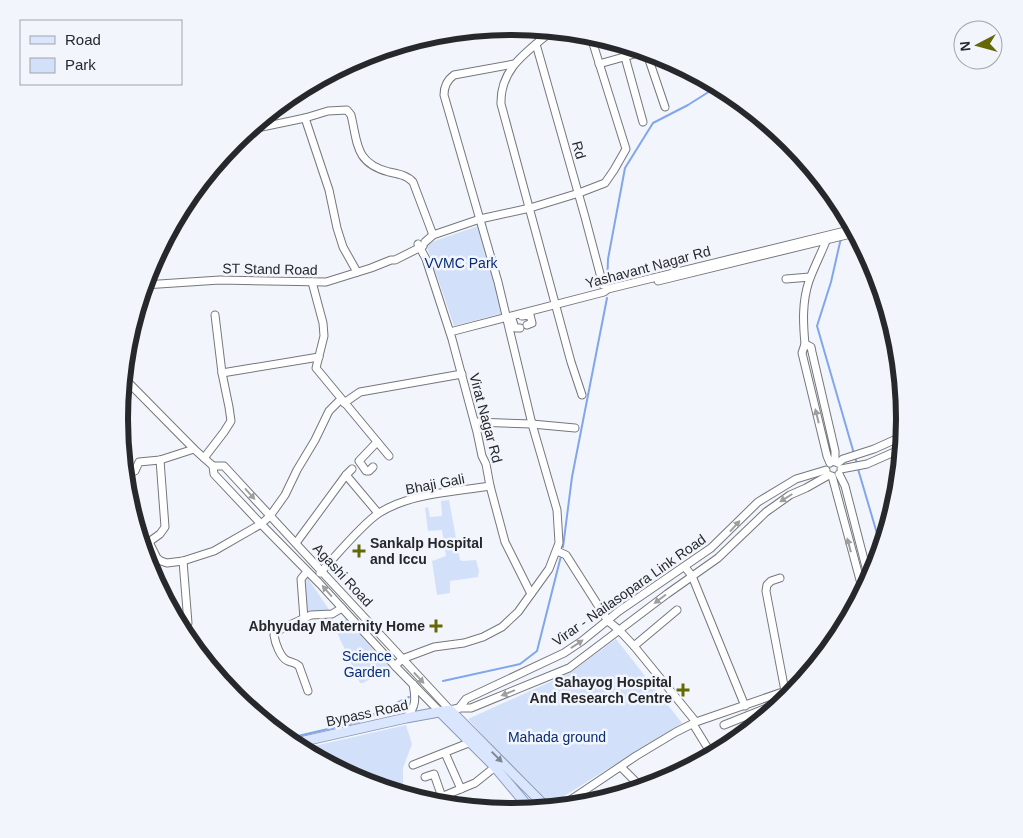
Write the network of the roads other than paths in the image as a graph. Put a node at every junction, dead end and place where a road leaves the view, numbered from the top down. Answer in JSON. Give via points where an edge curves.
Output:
{"nodes":[{"id":1,"x":545,"y":37,"type":"edge"},
{"id":2,"x":536,"y":44,"type":"junction"},
{"id":3,"x":593,"y":44,"type":"edge"},
{"id":4,"x":633,"y":54,"type":"edge"},
{"id":5,"x":624,"y":57,"type":"junction"},
{"id":6,"x":649,"y":61,"type":"edge"},
{"id":7,"x":514,"y":64,"type":"junction"},
{"id":8,"x":599,"y":64,"type":"junction"},
{"id":9,"x":665,"y":107,"type":"dead end"},
{"id":10,"x":305,"y":118,"type":"junction"},
{"id":11,"x":643,"y":122,"type":"dead end"},
{"id":12,"x":262,"y":127,"type":"edge"},
{"id":13,"x":579,"y":193,"type":"junction"},
{"id":14,"x":530,"y":208,"type":"junction"},
{"id":15,"x":480,"y":219,"type":"junction"},
{"id":16,"x":847,"y":233,"type":"edge"},
{"id":17,"x":433,"y":235,"type":"junction"},
{"id":18,"x":834,"y":236,"type":"junction"},
{"id":19,"x":826,"y":241,"type":"junction"},
{"id":20,"x":421,"y":244,"type":"junction"},
{"id":21,"x":357,"y":272,"type":"junction"},
{"id":22,"x":810,"y":277,"type":"junction"},
{"id":23,"x":786,"y":279,"type":"dead end"},
{"id":24,"x":312,"y":282,"type":"junction"},
{"id":25,"x":153,"y":284,"type":"edge"},
{"id":26,"x":603,"y":288,"type":"junction"},
{"id":27,"x":556,"y":305,"type":"junction"},
{"id":28,"x":215,"y":314,"type":"dead end"},
{"id":29,"x":510,"y":317,"type":"junction"},
{"id":30,"x":452,"y":332,"type":"junction"},
{"id":31,"x":319,"y":357,"type":"junction"},
{"id":32,"x":222,"y":373,"type":"junction"},
{"id":33,"x":462,"y":374,"type":"junction"},
{"id":34,"x":129,"y":383,"type":"edge"},
{"id":35,"x":582,"y":395,"type":"dead end"},
{"id":36,"x":341,"y":403,"type":"junction"},
{"id":37,"x":477,"y":422,"type":"junction"},
{"id":38,"x":532,"y":424,"type":"junction"},
{"id":39,"x":575,"y":428,"type":"dead end"},
{"id":40,"x":895,"y":440,"type":"edge"},
{"id":41,"x":376,"y":444,"type":"junction"},
{"id":42,"x":194,"y":449,"type":"junction"},
{"id":43,"x":874,"y":449,"type":"junction"},
{"id":44,"x":894,"y":451,"type":"edge"},
{"id":45,"x":386,"y":457,"type":"dead end"},
{"id":46,"x":204,"y":458,"type":"junction"},
{"id":47,"x":160,"y":460,"type":"junction"},
{"id":48,"x":877,"y":460,"type":"junction"},
{"id":49,"x":213,"y":466,"type":"junction"},
{"id":50,"x":373,"y":467,"type":"dead end"},
{"id":51,"x":836,"y":468,"type":"junction"},
{"id":52,"x":352,"y":469,"type":"dead end"},
{"id":53,"x":131,"y":472,"type":"edge"},
{"id":54,"x":346,"y":475,"type":"junction"},
{"id":55,"x":490,"y":486,"type":"junction"},
{"id":56,"x":378,"y":513,"type":"junction"},
{"id":57,"x":270,"y":516,"type":"junction"},
{"id":58,"x":260,"y":524,"type":"junction"},
{"id":59,"x":150,"y":542,"type":"joint"},
{"id":60,"x":296,"y":544,"type":"junction"},
{"id":61,"x":560,"y":553,"type":"junction"},
{"id":62,"x":183,"y":561,"type":"junction"},
{"id":63,"x":685,"y":567,"type":"junction"},
{"id":64,"x":866,"y":567,"type":"edge"},
{"id":65,"x":322,"y":571,"type":"junction"},
{"id":66,"x":305,"y":574,"type":"dead end"},
{"id":67,"x":692,"y":576,"type":"junction"},
{"id":68,"x":780,"y":578,"type":"dead end"},
{"id":69,"x":315,"y":579,"type":"junction"},
{"id":70,"x":860,"y":581,"type":"edge"},
{"id":71,"x":531,"y":594,"type":"junction"},
{"id":72,"x":342,"y":608,"type":"junction"},
{"id":73,"x":677,"y":610,"type":"dead end"},
{"id":74,"x":304,"y":619,"type":"junction"},
{"id":75,"x":608,"y":621,"type":"junction"},
{"id":76,"x":187,"y":624,"type":"edge"},
{"id":77,"x":619,"y":630,"type":"junction"},
{"id":78,"x":634,"y":646,"type":"junction"},
{"id":79,"x":402,"y":659,"type":"junction"},
{"id":80,"x":395,"y":666,"type":"junction"},
{"id":81,"x":413,"y":683,"type":"junction"},
{"id":82,"x":785,"y":689,"type":"edge"},
{"id":83,"x":308,"y":692,"type":"dead end"},
{"id":84,"x":782,"y":692,"type":"edge"},
{"id":85,"x":745,"y":706,"type":"junction"},
{"id":86,"x":764,"y":709,"type":"edge"},
{"id":87,"x":450,"y":710,"type":"junction"},
{"id":88,"x":406,"y":718,"type":"junction"},
{"id":89,"x":695,"y":723,"type":"junction"},
{"id":90,"x":724,"y":725,"type":"dead end"},
{"id":91,"x":303,"y":741,"type":"edge"},
{"id":92,"x":471,"y":742,"type":"junction"},
{"id":93,"x":709,"y":748,"type":"edge"},
{"id":94,"x":445,"y":753,"type":"junction"},
{"id":95,"x":413,"y":765,"type":"dead end"},
{"id":96,"x":621,"y":767,"type":"junction"},
{"id":97,"x":495,"y":768,"type":"junction"},
{"id":98,"x":425,"y":777,"type":"dead end"},
{"id":99,"x":636,"y":782,"type":"edge"},
{"id":100,"x":461,"y":789,"type":"junction"},
{"id":101,"x":440,"y":797,"type":"edge"},
{"id":102,"x":446,"y":797,"type":"edge"},
{"id":103,"x":574,"y":798,"type":"edge"},
{"id":104,"x":525,"y":802,"type":"edge"},
{"id":105,"x":541,"y":802,"type":"edge"}],
"edges":[{"from":1,"to":2,"type":"street"},
{"from":2,"to":7,"type":"street"},
{"from":2,"to":13,"type":"street","name":"Rd"},
{"from":3,"to":8,"type":"street"},
{"from":4,"to":5,"type":"street"},
{"from":5,"to":8,"type":"street"},
{"from":5,"to":11,"type":"street"},
{"from":6,"to":9,"type":"street"},
{"from":7,"to":14,"type":"street","via":[[506,76],[501,104]]},
{"from":7,"to":15,"type":"street","via":[[454,75],[444,87]]},
{"from":8,"to":13,"type":"street","via":[[626,149],[605,183]]},
{"from":10,"to":12,"type":"street"},
{"from":10,"to":17,"type":"street","via":[[346,110],[351,115],[365,161],[413,182]]},
{"from":10,"to":21,"type":"street","via":[[329,190],[343,247]]},
{"from":13,"to":14,"type":"street"},
{"from":13,"to":26,"type":"street","name":"Rd"},
{"from":14,"to":15,"type":"street"},
{"from":14,"to":27,"type":"street"},
{"from":15,"to":17,"type":"street"},
{"from":15,"to":29,"type":"street"},
{"from":16,"to":18,"type":"street","name":"Yashavant Nagar Rd"},
{"from":17,"to":20,"type":"street","name":"ST Stand Road"},
{"from":18,"to":19,"type":"street"},
{"from":18,"to":26,"type":"street","name":"Yashavant Nagar Rd"},
{"from":19,"to":22,"type":"street"},
{"from":19,"to":26,"type":"street","via":[[617,291]]},
{"from":20,"to":21,"type":"street","name":"ST Stand Road","via":[[391,260]]},
{"from":20,"to":30,"type":"street","name":"Virat Nagar Rd"},
{"from":21,"to":24,"type":"street","name":"ST Stand Road","via":[[326,282]]},
{"from":22,"to":23,"type":"street"},
{"from":22,"to":51,"type":"street","via":[[804,304],[805,344],[802,353],[827,456]]},
{"from":24,"to":25,"type":"street","name":"ST Stand Road","via":[[220,280]]},
{"from":24,"to":31,"type":"street","via":[[324,323]]},
{"from":26,"to":27,"type":"street","name":"Yashavant Nagar Rd"},
{"from":27,"to":29,"type":"street","name":"Yashavant Nagar Rd"},
{"from":27,"to":35,"type":"street"},
{"from":28,"to":32,"type":"street"},
{"from":29,"to":29,"type":"street","via":[[515,328],[532,323],[529,314]]},
{"from":29,"to":30,"type":"street","name":"Yashavant Nagar Rd"},
{"from":29,"to":38,"type":"street"},
{"from":30,"to":33,"type":"street","name":"Virat Nagar Rd"},
{"from":30,"to":37,"type":"street"},
{"from":31,"to":32,"type":"street"},
{"from":31,"to":36,"type":"street","via":[[316,368]]},
{"from":32,"to":46,"type":"street","via":[[231,421]]},
{"from":33,"to":36,"type":"street","via":[[360,392]]},
{"from":33,"to":37,"type":"street","name":"Virat Nagar Rd"},
{"from":34,"to":42,"type":"street","name":"Agashi Road"},
{"from":36,"to":41,"type":"street"},
{"from":36,"to":57,"type":"street","via":[[329,411],[285,495]]},
{"from":37,"to":38,"type":"street"},
{"from":37,"to":55,"type":"street","name":"Virat Nagar Rd","via":[[487,455]]},
{"from":38,"to":39,"type":"street"},
{"from":38,"to":61,"type":"street","via":[[557,510]]},
{"from":40,"to":43,"type":"street","name":"Virar - Nailasopara Link Road"},
{"from":41,"to":45,"type":"street"},
{"from":41,"to":50,"type":"street","via":[[359,461],[366,470]]},
{"from":42,"to":46,"type":"street","name":"Agashi Road"},
{"from":42,"to":47,"type":"street"},
{"from":43,"to":48,"type":"street"},
{"from":43,"to":51,"type":"street","name":"Virar - Nailasopara Link Road"},
{"from":44,"to":48,"type":"street","name":"Virar - Nailasopara Link Road"},
{"from":46,"to":49,"type":"street","name":"Agashi Road"},
{"from":47,"to":53,"type":"street","via":[[139,462]]},
{"from":47,"to":59,"type":"street","via":[[166,522],[160,534]]},
{"from":48,"to":51,"type":"street","name":"Virar - Nailasopara Link Road"},
{"from":49,"to":57,"type":"street","name":"Agashi Road","one_way":true,"via":[[224,466]]},
{"from":49,"to":58,"type":"street","name":"Agashi Road","via":[[214,474]]},
{"from":63,"to":51,"type":"street","name":"Virar - Nailasopara Link Road","one_way":true,"via":[[711,548],[758,502],[796,479]]},
{"from":51,"to":64,"type":"street","via":[[845,486]]},
{"from":51,"to":67,"type":"street","name":"Virar - Nailasopara Link Road","one_way":true,"via":[[766,512],[718,558]]},
{"from":70,"to":51,"type":"street","one_way":true},
{"from":52,"to":54,"type":"street"},
{"from":54,"to":56,"type":"street"},
{"from":54,"to":60,"type":"street"},
{"from":55,"to":56,"type":"street","name":"Bhaji Gali","via":[[416,498]]},
{"from":55,"to":71,"type":"street","name":"Virat Nagar Rd","via":[[505,542]]},
{"from":56,"to":65,"type":"street","name":"Bhaji Gali"},
{"from":57,"to":58,"type":"street"},
{"from":57,"to":60,"type":"street","name":"Agashi Road"},
{"from":58,"to":62,"type":"street","via":[[214,551]]},
{"from":58,"to":69,"type":"street","name":"Agashi Road"},
{"from":59,"to":62,"type":"street","via":[[161,561]]},
{"from":60,"to":65,"type":"street","name":"Agashi Road"},
{"from":61,"to":71,"type":"street"},
{"from":61,"to":75,"type":"street"},
{"from":62,"to":76,"type":"street"},
{"from":63,"to":67,"type":"street"},
{"from":63,"to":75,"type":"street","name":"Virar - Nailasopara Link Road"},
{"from":65,"to":69,"type":"street","name":"Bhaji Gali"},
{"from":65,"to":79,"type":"street","name":"Agashi Road"},
{"from":66,"to":74,"type":"street","via":[[301,579]]},
{"from":67,"to":77,"type":"street","name":"Virar - Nailasopara Link Road","one_way":true},
{"from":67,"to":85,"type":"street"},
{"from":68,"to":82,"type":"street","via":[[767,585],[766,591]]},
{"from":72,"to":69,"type":"street","name":"Agashi Road","one_way":true},
{"from":71,"to":79,"type":"street","via":[[502,628],[464,643],[434,647]]},
{"from":72,"to":74,"type":"street","via":[[332,614],[311,615]]},
{"from":72,"to":80,"type":"street","name":"Agashi Road"},
{"from":73,"to":78,"type":"street"},
{"from":74,"to":83,"type":"street","via":[[275,632],[274,637],[282,656],[299,666]]},
{"from":75,"to":77,"type":"street"},
{"from":87,"to":75,"type":"street","name":"Virar - Nailasopara Link Road","one_way":true,"via":[[466,699],[564,653]]},
{"from":77,"to":78,"type":"street"},
{"from":77,"to":87,"type":"street","name":"Virar - Nailasopara Link Road","one_way":true,"via":[[569,668],[470,708]]},
{"from":78,"to":89,"type":"street"},
{"from":79,"to":80,"type":"street"},
{"from":79,"to":87,"type":"street","name":"Agashi Road","one_way":true},
{"from":80,"to":81,"type":"street","name":"Agashi Road"},
{"from":81,"to":87,"type":"street","name":"Agashi Road"},
{"from":81,"to":88,"type":"street","via":[[413,710]]},
{"from":84,"to":85,"type":"street"},
{"from":85,"to":89,"type":"street"},
{"from":86,"to":90,"type":"street"},
{"from":87,"to":88,"type":"main road","name":"Bypass Road"},
{"from":87,"to":92,"type":"main road"},
{"from":87,"to":105,"type":"main road","one_way":true},
{"from":88,"to":91,"type":"main road","name":"Bypass Road"},
{"from":89,"to":93,"type":"street"},
{"from":89,"to":96,"type":"street"},
{"from":92,"to":94,"type":"street"},
{"from":92,"to":97,"type":"main road"},
{"from":94,"to":95,"type":"street"},
{"from":94,"to":100,"type":"street"},
{"from":96,"to":99,"type":"street"},
{"from":96,"to":103,"type":"street"},
{"from":97,"to":100,"type":"street"},
{"from":97,"to":104,"type":"main road"},
{"from":98,"to":101,"type":"street","via":[[434,774]]},
{"from":100,"to":102,"type":"street"}]}
